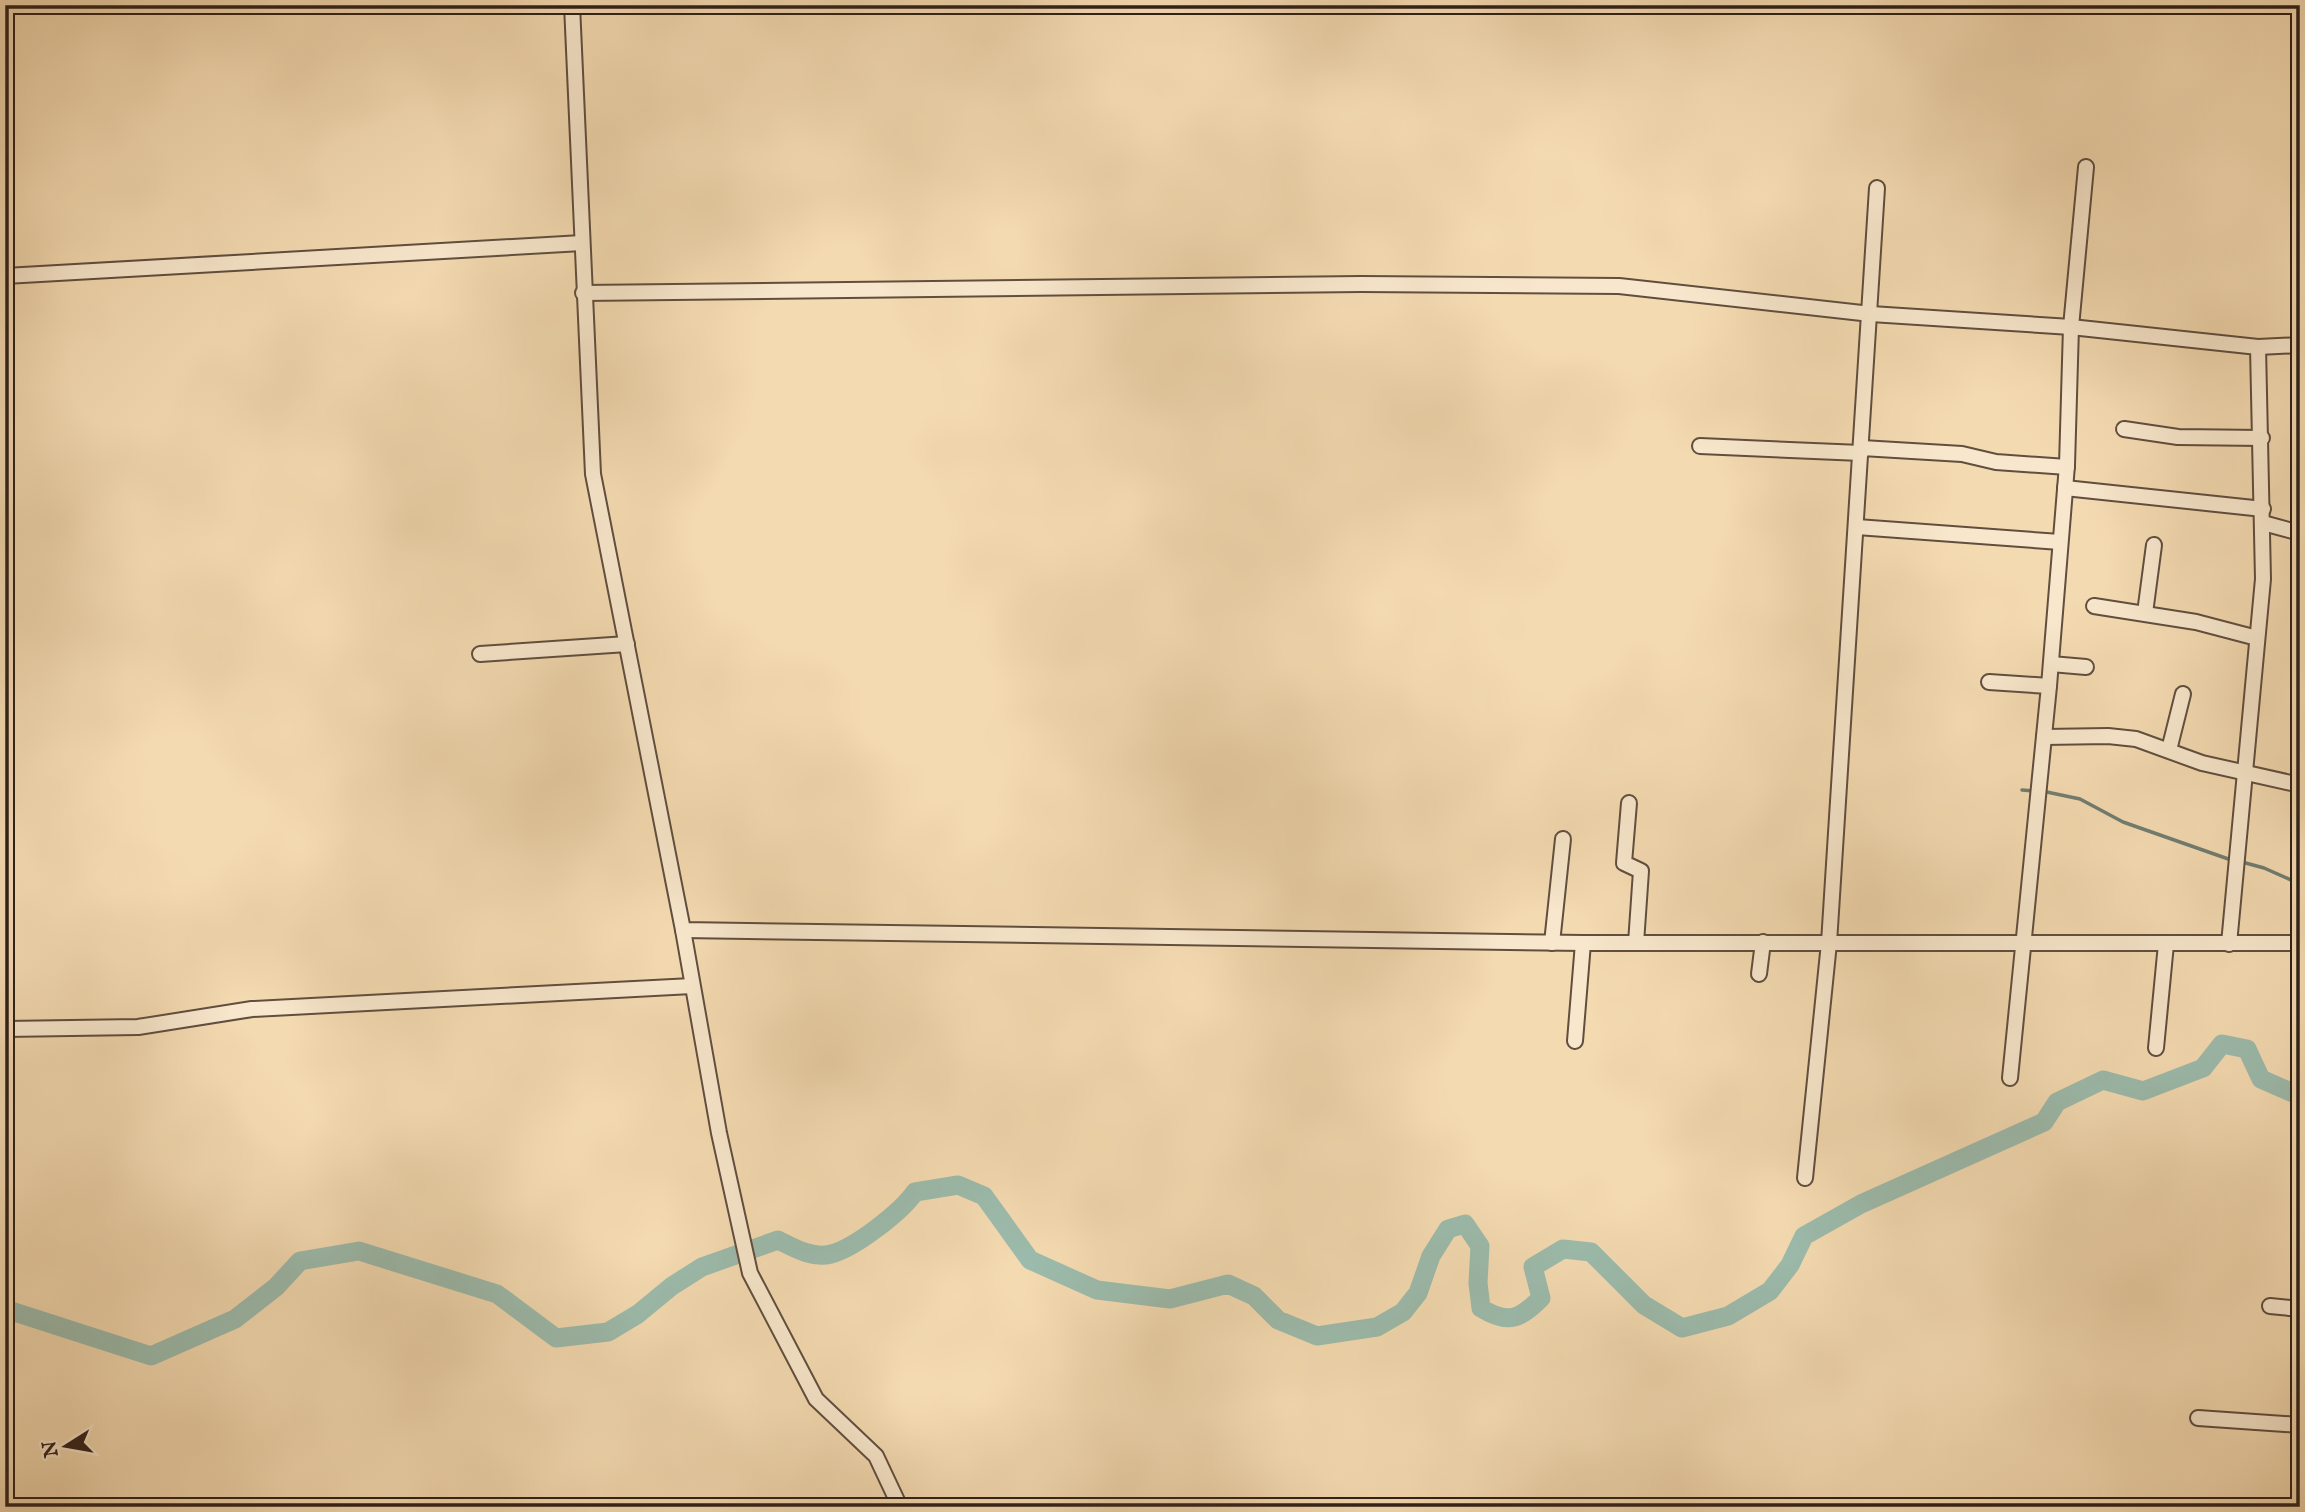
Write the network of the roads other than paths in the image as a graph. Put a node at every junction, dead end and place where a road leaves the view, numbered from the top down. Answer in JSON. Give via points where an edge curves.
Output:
{"nodes":[{"id":1,"x":572,"y":5,"type":"edge"},
{"id":2,"x":2086,"y":167,"type":"dead end"},
{"id":3,"x":1877,"y":188,"type":"dead end"},
{"id":4,"x":582,"y":243,"type":"junction"},
{"id":5,"x":5,"y":275,"type":"edge"},
{"id":6,"x":583,"y":293,"type":"junction"},
{"id":7,"x":1871,"y":314,"type":"junction"},
{"id":8,"x":2071,"y":327,"type":"junction"},
{"id":9,"x":2300,"y":345,"type":"edge"},
{"id":10,"x":2258,"y":347,"type":"junction"},
{"id":11,"x":2124,"y":429,"type":"dead end"},
{"id":12,"x":2262,"y":438,"type":"junction"},
{"id":13,"x":1700,"y":446,"type":"dead end"},
{"id":14,"x":1861,"y":450,"type":"junction"},
{"id":15,"x":2067,"y":467,"type":"junction"},
{"id":16,"x":2065,"y":488,"type":"junction"},
{"id":17,"x":2263,"y":516,"type":"junction"},
{"id":18,"x":1857,"y":527,"type":"junction"},
{"id":19,"x":2300,"y":533,"type":"edge"},
{"id":20,"x":2060,"y":542,"type":"junction"},
{"id":21,"x":2154,"y":545,"type":"dead end"},
{"id":22,"x":2094,"y":606,"type":"dead end"},
{"id":23,"x":2145,"y":613,"type":"junction"},
{"id":24,"x":2258,"y":638,"type":"junction"},
{"id":25,"x":627,"y":644,"type":"junction"},
{"id":26,"x":480,"y":654,"type":"dead end"},
{"id":27,"x":2051,"y":664,"type":"junction"},
{"id":28,"x":2087,"y":667,"type":"dead end"},
{"id":29,"x":1989,"y":682,"type":"dead end"},
{"id":30,"x":2049,"y":686,"type":"junction"},
{"id":31,"x":2183,"y":694,"type":"dead end"},
{"id":32,"x":2044,"y":737,"type":"junction"},
{"id":33,"x":2169,"y":750,"type":"junction"},
{"id":34,"x":2244,"y":773,"type":"junction"},
{"id":35,"x":2300,"y":785,"type":"edge"},
{"id":36,"x":1629,"y":803,"type":"dead end"},
{"id":37,"x":1563,"y":839,"type":"dead end"},
{"id":38,"x":683,"y":930,"type":"junction"},
{"id":39,"x":1763,"y":942,"type":"junction"},
{"id":40,"x":1552,"y":943,"type":"junction"},
{"id":41,"x":1583,"y":943,"type":"junction"},
{"id":42,"x":1636,"y":943,"type":"junction"},
{"id":43,"x":1829,"y":943,"type":"junction"},
{"id":44,"x":2024,"y":943,"type":"junction"},
{"id":45,"x":2300,"y":943,"type":"edge"},
{"id":46,"x":2166,"y":944,"type":"junction"},
{"id":47,"x":2229,"y":944,"type":"junction"},
{"id":48,"x":1759,"y":974,"type":"dead end"},
{"id":49,"x":692,"y":986,"type":"junction"},
{"id":50,"x":5,"y":1029,"type":"edge"},
{"id":51,"x":1575,"y":1041,"type":"dead end"},
{"id":52,"x":2156,"y":1048,"type":"dead end"},
{"id":53,"x":2010,"y":1078,"type":"dead end"},
{"id":54,"x":1805,"y":1178,"type":"dead end"},
{"id":55,"x":2270,"y":1306,"type":"dead end"},
{"id":56,"x":2300,"y":1309,"type":"edge"},
{"id":57,"x":2198,"y":1418,"type":"dead end"},
{"id":58,"x":2300,"y":1425,"type":"edge"},
{"id":59,"x":900,"y":1507,"type":"edge"}],
"edges":[{"from":1,"to":4,"type":"street"},
{"from":2,"to":8,"type":"street"},
{"from":3,"to":7,"type":"street"},
{"from":4,"to":5,"type":"street"},
{"from":4,"to":6,"type":"street"},
{"from":6,"to":7,"type":"street","via":[[1361,284],[1619,286]]},
{"from":6,"to":25,"type":"street","via":[[593,474]]},
{"from":7,"to":8,"type":"street"},
{"from":7,"to":14,"type":"street"},
{"from":8,"to":10,"type":"street"},
{"from":8,"to":15,"type":"street"},
{"from":9,"to":10,"type":"street"},
{"from":10,"to":12,"type":"street"},
{"from":11,"to":12,"type":"street","via":[[2178,437]]},
{"from":12,"to":17,"type":"street"},
{"from":13,"to":14,"type":"street"},
{"from":14,"to":15,"type":"street","via":[[1962,454],[1996,462]]},
{"from":14,"to":18,"type":"street"},
{"from":15,"to":16,"type":"street"},
{"from":16,"to":17,"type":"street"},
{"from":16,"to":20,"type":"street"},
{"from":17,"to":19,"type":"street"},
{"from":17,"to":24,"type":"street"},
{"from":18,"to":20,"type":"street"},
{"from":18,"to":43,"type":"street"},
{"from":20,"to":27,"type":"street"},
{"from":21,"to":23,"type":"street"},
{"from":22,"to":23,"type":"street"},
{"from":23,"to":24,"type":"street"},
{"from":24,"to":34,"type":"street"},
{"from":25,"to":26,"type":"street"},
{"from":25,"to":38,"type":"street"},
{"from":27,"to":28,"type":"street"},
{"from":27,"to":30,"type":"street"},
{"from":29,"to":30,"type":"street"},
{"from":30,"to":32,"type":"street"},
{"from":31,"to":33,"type":"street"},
{"from":32,"to":33,"type":"street","via":[[2108,736]]},
{"from":32,"to":44,"type":"street"},
{"from":33,"to":34,"type":"street"},
{"from":34,"to":35,"type":"street"},
{"from":34,"to":47,"type":"street"},
{"from":36,"to":42,"type":"street","via":[[1624,863],[1641,871]]},
{"from":37,"to":40,"type":"street"},
{"from":38,"to":40,"type":"street"},
{"from":38,"to":49,"type":"street"},
{"from":39,"to":42,"type":"street"},
{"from":39,"to":43,"type":"street"},
{"from":39,"to":48,"type":"street"},
{"from":40,"to":41,"type":"street"},
{"from":41,"to":42,"type":"street"},
{"from":41,"to":51,"type":"street"},
{"from":43,"to":44,"type":"street"},
{"from":43,"to":54,"type":"street"},
{"from":44,"to":46,"type":"street"},
{"from":44,"to":53,"type":"street"},
{"from":45,"to":47,"type":"street"},
{"from":46,"to":47,"type":"street"},
{"from":46,"to":52,"type":"street"},
{"from":49,"to":50,"type":"street","via":[[252,1009],[138,1027]]},
{"from":49,"to":59,"type":"street","via":[[750,1273],[817,1399],[876,1456]]},
{"from":55,"to":56,"type":"street"},
{"from":57,"to":58,"type":"street"}]}
